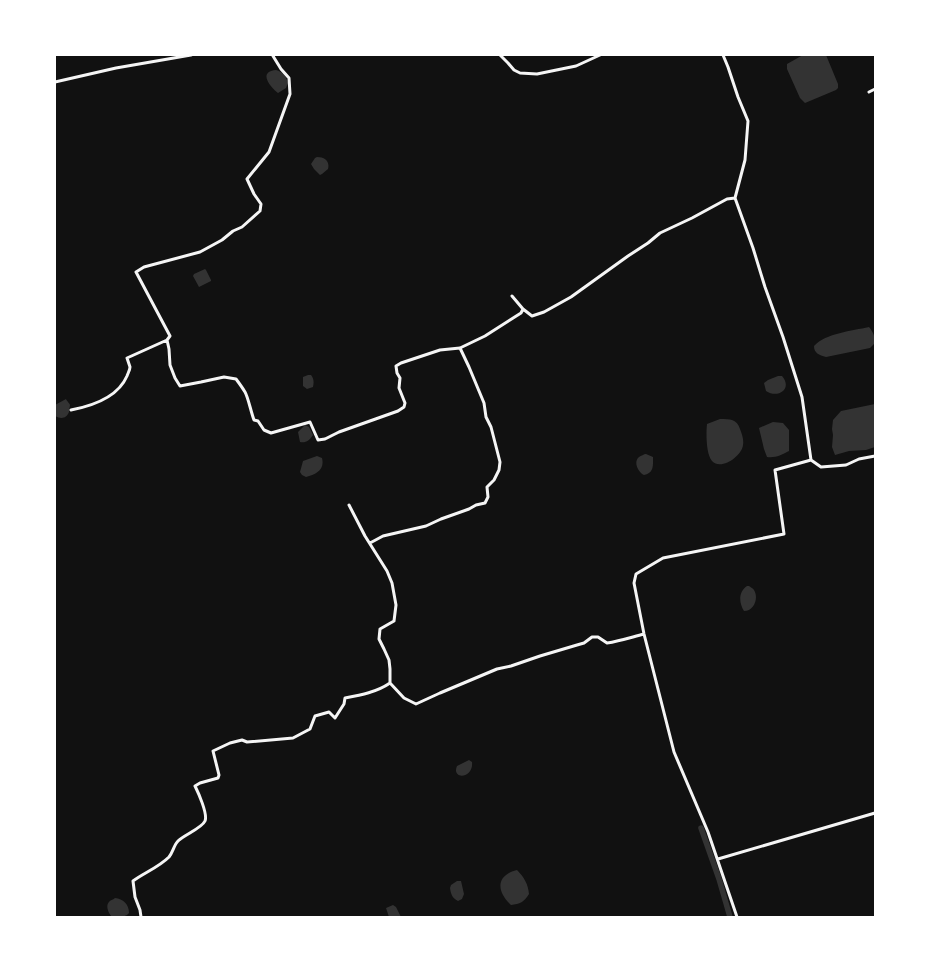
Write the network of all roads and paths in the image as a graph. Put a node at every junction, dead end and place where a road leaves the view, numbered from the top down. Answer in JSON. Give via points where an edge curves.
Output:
{"nodes":[{"id":1,"x":191,"y":55,"type":"edge"},
{"id":2,"x":274,"y":55,"type":"edge"},
{"id":3,"x":500,"y":55,"type":"edge"},
{"id":4,"x":600,"y":55,"type":"edge"},
{"id":5,"x":723,"y":55,"type":"edge"},
{"id":6,"x":55,"y":82,"type":"edge"},
{"id":7,"x":875,"y":89,"type":"edge"},
{"id":8,"x":869,"y":92,"type":"dead end"},
{"id":9,"x":735,"y":198,"type":"junction"},
{"id":10,"x":512,"y":296,"type":"dead end"},
{"id":11,"x":523,"y":309,"type":"junction"},
{"id":12,"x":167,"y":340,"type":"junction"},
{"id":13,"x":460,"y":348,"type":"junction"},
{"id":14,"x":71,"y":410,"type":"dead end"},
{"id":15,"x":875,"y":456,"type":"edge"},
{"id":16,"x":811,"y":460,"type":"junction"},
{"id":17,"x":349,"y":504,"type":"dead end"},
{"id":18,"x":370,"y":543,"type":"junction"},
{"id":19,"x":644,"y":634,"type":"junction"},
{"id":20,"x":390,"y":682,"type":"junction"},
{"id":21,"x":875,"y":813,"type":"edge"},
{"id":22,"x":718,"y":859,"type":"junction"},
{"id":23,"x":141,"y":917,"type":"edge"},
{"id":24,"x":737,"y":917,"type":"edge"}],
"edges":[{"from":1,"to":6,"type":"street"},
{"from":2,"to":12,"type":"street","via":[[289,78],[290,94],[269,152],[247,179],[261,204],[260,211],[222,240],[200,252],[144,267],[136,272],[170,336]]},
{"from":3,"to":4,"type":"street","via":[[514,70],[537,74],[576,66]]},
{"from":5,"to":9,"type":"street","via":[[748,121],[745,160]]},
{"from":7,"to":8,"type":"street"},
{"from":9,"to":11,"type":"street","via":[[727,199],[660,234],[582,290],[544,312],[532,316]]},
{"from":9,"to":16,"type":"street","via":[[802,397]]},
{"from":10,"to":11,"type":"street"},
{"from":11,"to":13,"type":"street","via":[[521,313],[491,332]]},
{"from":12,"to":13,"type":"street","via":[[170,365],[180,386],[224,377],[236,379],[246,392],[254,420],[264,430],[271,433],[310,422],[318,440],[398,412],[405,403],[399,388],[400,378],[396,366],[440,350]]},
{"from":12,"to":14,"type":"street","via":[[127,358],[130,368],[126,378],[108,397]]},
{"from":13,"to":18,"type":"street","via":[[484,403],[500,462],[494,480],[487,487],[488,497],[485,503],[470,509],[426,526],[383,536]]},
{"from":15,"to":16,"type":"street","via":[[846,465],[821,467]]},
{"from":16,"to":19,"type":"street","via":[[775,470],[784,534],[663,558],[636,574],[634,583]]},
{"from":17,"to":18,"type":"street"},
{"from":18,"to":20,"type":"street","via":[[387,571],[396,605],[394,621],[380,629],[379,639],[389,664]]},
{"from":19,"to":20,"type":"street","via":[[607,643],[598,636],[584,643],[497,669],[416,704],[404,698]]},
{"from":19,"to":22,"type":"street","via":[[674,752]]},
{"from":20,"to":23,"type":"street","via":[[370,693],[345,698],[335,718],[329,712],[315,716],[310,729],[293,738],[247,742],[242,740],[213,751],[218,778],[195,786],[206,815],[205,821],[178,841],[167,858],[133,881],[134,896]]},
{"from":21,"to":22,"type":"street"},
{"from":22,"to":24,"type":"street"}]}
